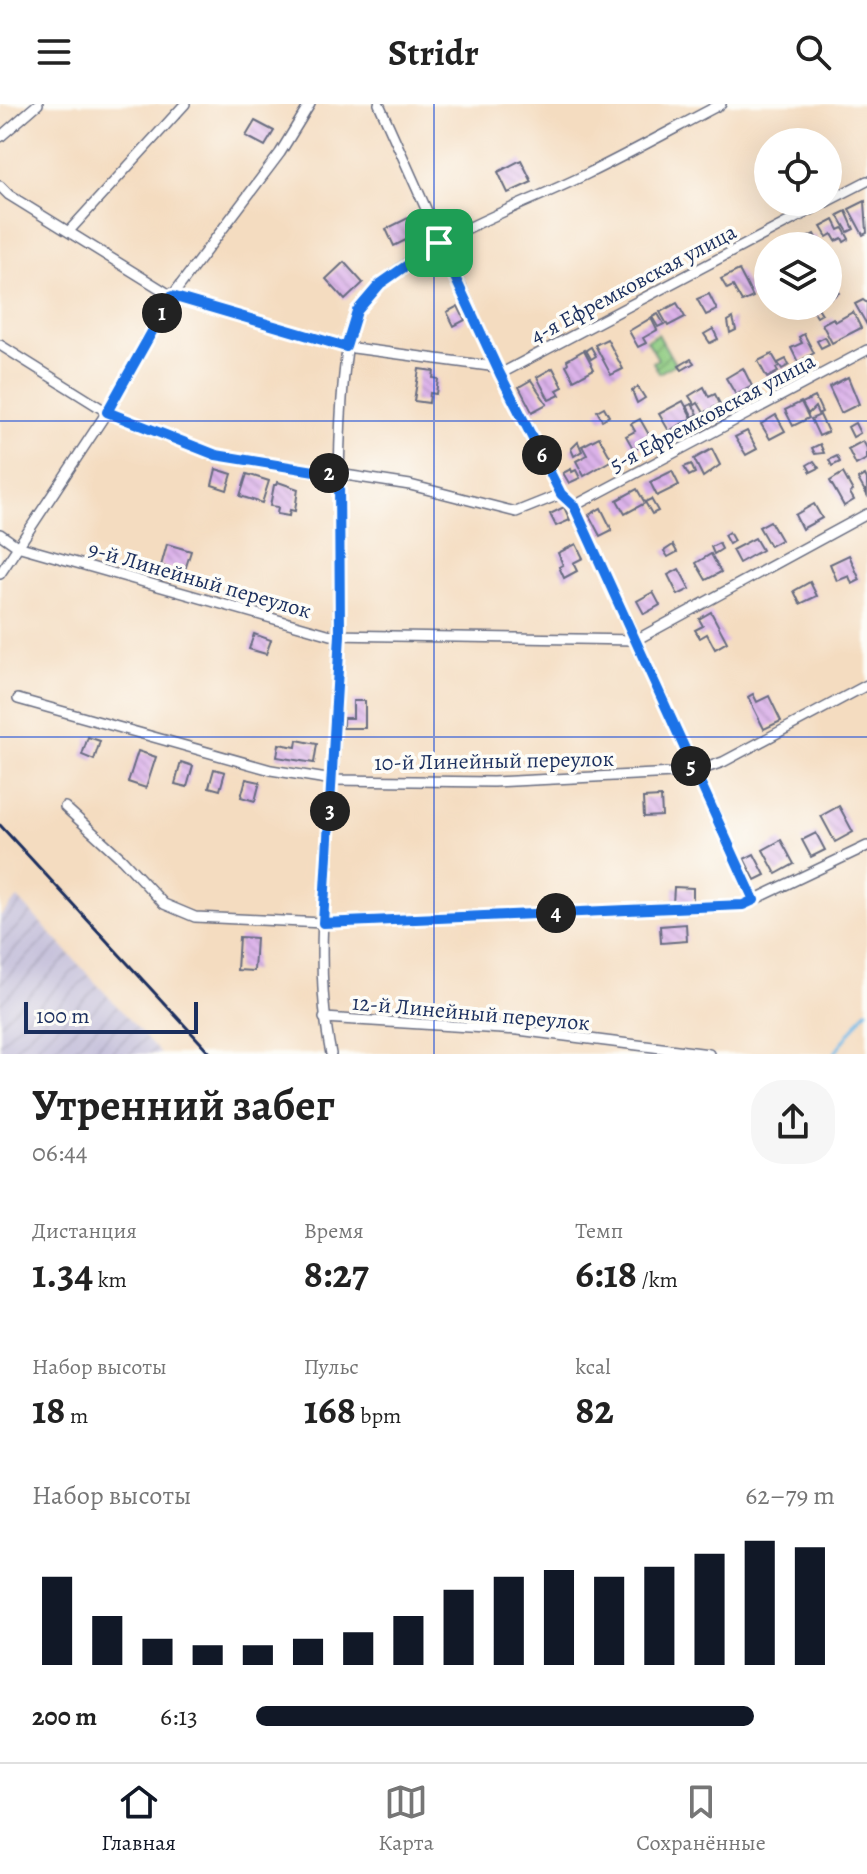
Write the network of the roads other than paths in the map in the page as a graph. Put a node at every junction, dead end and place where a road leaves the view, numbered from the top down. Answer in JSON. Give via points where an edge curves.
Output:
{"nodes":[{"id":1,"x":38,"y":104,"type":"edge"},
{"id":2,"x":185,"y":104,"type":"edge"},
{"id":3,"x":310,"y":104,"type":"edge"},
{"id":4,"x":380,"y":104,"type":"edge"},
{"id":5,"x":721,"y":104,"type":"edge"},
{"id":6,"x":0,"y":137,"type":"edge"},
{"id":7,"x":867,"y":181,"type":"edge"},
{"id":8,"x":0,"y":186,"type":"edge"},
{"id":9,"x":842,"y":194,"type":"edge"},
{"id":10,"x":800,"y":216,"type":"edge"},
{"id":11,"x":69,"y":231,"type":"junction"},
{"id":12,"x":439,"y":243,"type":"junction"},
{"id":13,"x":172,"y":296,"type":"junction"},
{"id":14,"x":0,"y":345,"type":"edge"},
{"id":15,"x":346,"y":347,"type":"junction"},
{"id":16,"x":867,"y":350,"type":"edge"},
{"id":17,"x":498,"y":370,"type":"junction"},
{"id":18,"x":107,"y":412,"type":"junction"},
{"id":19,"x":339,"y":475,"type":"junction"},
{"id":20,"x":561,"y":494,"type":"junction"},
{"id":21,"x":574,"y":506,"type":"junction"},
{"id":22,"x":867,"y":514,"type":"edge"},
{"id":23,"x":0,"y":534,"type":"edge"},
{"id":24,"x":17,"y":546,"type":"junction"},
{"id":25,"x":0,"y":574,"type":"edge"},
{"id":26,"x":340,"y":635,"type":"junction"},
{"id":27,"x":636,"y":640,"type":"junction"},
{"id":28,"x":867,"y":685,"type":"edge"},
{"id":29,"x":18,"y":699,"type":"dead end"},
{"id":30,"x":694,"y":772,"type":"junction"},
{"id":31,"x":333,"y":780,"type":"junction"},
{"id":32,"x":65,"y":807,"type":"dead end"},
{"id":33,"x":867,"y":846,"type":"edge"},
{"id":34,"x":754,"y":900,"type":"junction"},
{"id":35,"x":323,"y":923,"type":"junction"},
{"id":36,"x":324,"y":1018,"type":"junction"},
{"id":37,"x":331,"y":1054,"type":"edge"},
{"id":38,"x":709,"y":1054,"type":"edge"}],
"edges":[{"from":1,"to":6,"type":"street"},
{"from":2,"to":11,"type":"street"},
{"from":3,"to":13,"type":"street","via":[[280,153]]},
{"from":4,"to":12,"type":"street"},
{"from":5,"to":12,"type":"street"},
{"from":7,"to":9,"type":"street","name":"4-я Ефремковская улица"},
{"from":8,"to":11,"type":"street"},
{"from":10,"to":17,"type":"street","name":"4-я Ефремковская улица"},
{"from":11,"to":13,"type":"street"},
{"from":12,"to":15,"type":"street","via":[[380,284],[357,311]]},
{"from":12,"to":17,"type":"street"},
{"from":13,"to":15,"type":"street"},
{"from":13,"to":18,"type":"street"},
{"from":14,"to":18,"type":"street"},
{"from":15,"to":17,"type":"street"},
{"from":15,"to":19,"type":"street"},
{"from":16,"to":21,"type":"street","name":"5-я Ефремковская улица"},
{"from":17,"to":20,"type":"street"},
{"from":18,"to":19,"type":"street","via":[[216,455]]},
{"from":18,"to":24,"type":"street"},
{"from":19,"to":20,"type":"street","via":[[410,485],[516,512]]},
{"from":19,"to":26,"type":"street"},
{"from":20,"to":21,"type":"street"},
{"from":21,"to":27,"type":"street"},
{"from":22,"to":27,"type":"street"},
{"from":23,"to":24,"type":"street","name":"9-й Линейный переулок"},
{"from":24,"to":25,"type":"street"},
{"from":24,"to":26,"type":"street","name":"9-й Линейный переулок"},
{"from":26,"to":27,"type":"street","name":"9-й Линейный переулок"},
{"from":26,"to":31,"type":"street"},
{"from":27,"to":30,"type":"street"},
{"from":28,"to":30,"type":"street","name":"10-й Линейный переулок","via":[[723,762]]},
{"from":29,"to":31,"type":"street","name":"10-й Линейный переулок","via":[[271,770]]},
{"from":30,"to":31,"type":"street","name":"10-й Линейный переулок","via":[[493,782]]},
{"from":30,"to":34,"type":"street"},
{"from":31,"to":35,"type":"street"},
{"from":32,"to":35,"type":"street","via":[[164,904],[195,917]]},
{"from":33,"to":34,"type":"street"},
{"from":34,"to":35,"type":"street","via":[[743,905]]},
{"from":35,"to":36,"type":"street"},
{"from":36,"to":37,"type":"street"},
{"from":36,"to":38,"type":"street","name":"12-й Линейный переулок","via":[[518,1030]]}]}
